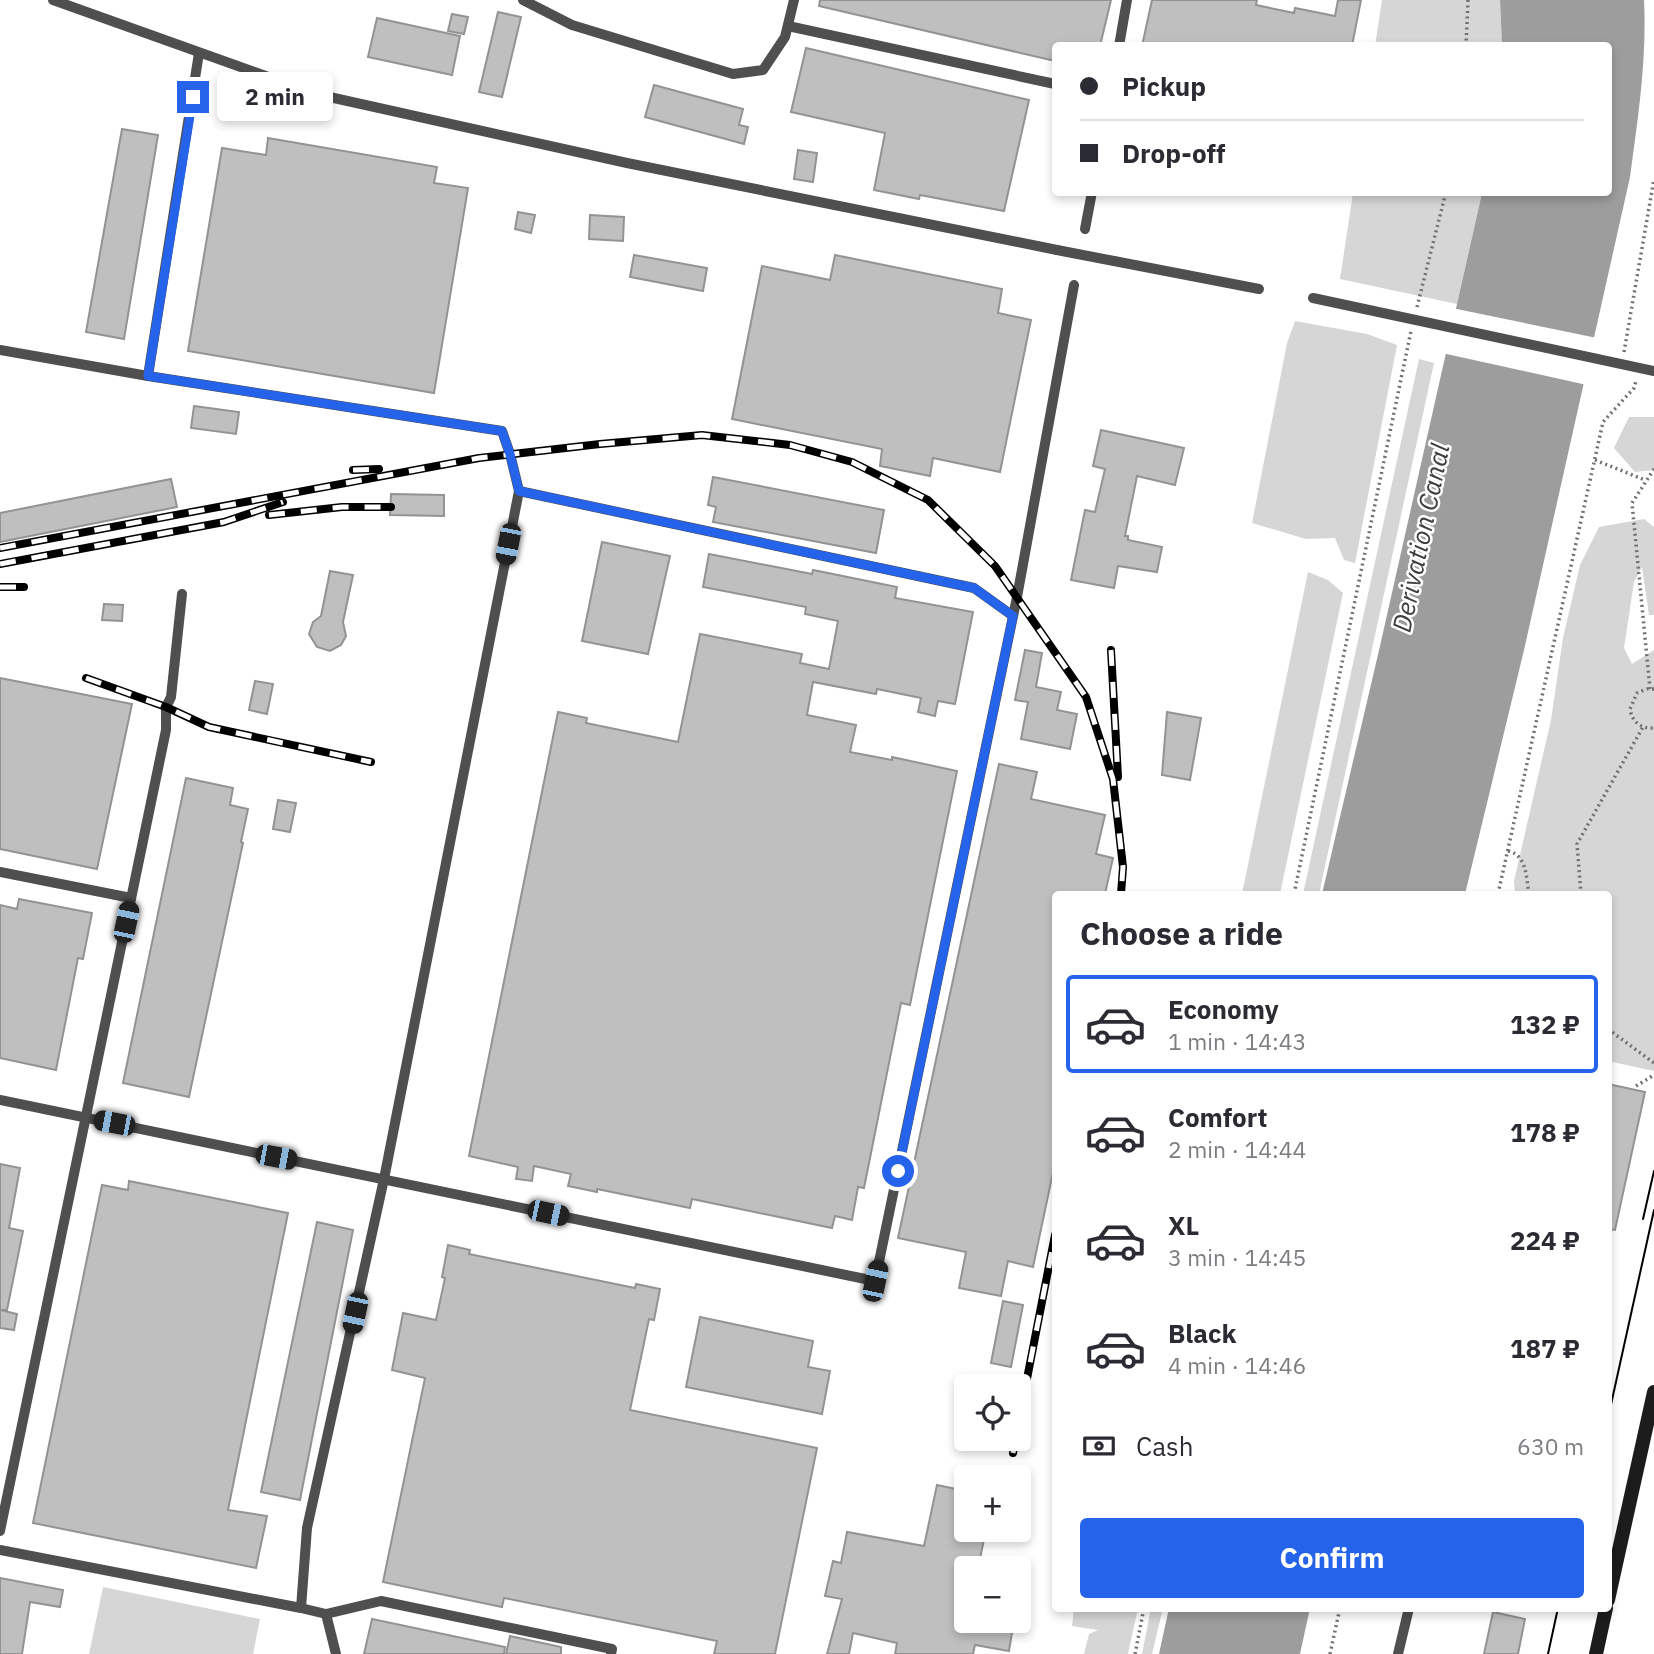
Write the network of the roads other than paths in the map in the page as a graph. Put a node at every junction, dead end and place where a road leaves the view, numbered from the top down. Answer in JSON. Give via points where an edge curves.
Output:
{"nodes":[{"id":1,"x":53,"y":0,"type":"edge"},
{"id":2,"x":523,"y":0,"type":"edge"},
{"id":3,"x":794,"y":0,"type":"edge"},
{"id":4,"x":1128,"y":0,"type":"edge"},
{"id":5,"x":788,"y":26,"type":"junction"},
{"id":6,"x":1120,"y":42,"type":"edge"},
{"id":7,"x":199,"y":53,"type":"junction"},
{"id":8,"x":1052,"y":83,"type":"edge"},
{"id":9,"x":1091,"y":196,"type":"edge"},
{"id":10,"x":1085,"y":229,"type":"dead end"},
{"id":11,"x":1074,"y":285,"type":"dead end"},
{"id":12,"x":1259,"y":289,"type":"dead end"},
{"id":13,"x":1313,"y":298,"type":"dead end"},
{"id":14,"x":0,"y":350,"type":"edge"},
{"id":15,"x":1654,"y":371,"type":"edge"},
{"id":16,"x":148,"y":376,"type":"junction"},
{"id":17,"x":519,"y":491,"type":"junction"},
{"id":18,"x":182,"y":594,"type":"dead end"},
{"id":19,"x":1013,"y":616,"type":"junction"},
{"id":20,"x":0,"y":872,"type":"edge"},
{"id":21,"x":131,"y":898,"type":"junction"},
{"id":22,"x":0,"y":1100,"type":"edge"},
{"id":23,"x":87,"y":1118,"type":"junction"},
{"id":24,"x":384,"y":1179,"type":"junction"},
{"id":25,"x":1654,"y":1392,"type":"edge"},
{"id":26,"x":0,"y":1531,"type":"edge"},
{"id":27,"x":0,"y":1550,"type":"edge"},
{"id":28,"x":1612,"y":1582,"type":"edge"},
{"id":29,"x":301,"y":1608,"type":"junction"},
{"id":30,"x":1408,"y":1612,"type":"edge"},
{"id":31,"x":1605,"y":1612,"type":"edge"},
{"id":32,"x":326,"y":1614,"type":"junction"},
{"id":33,"x":336,"y":1654,"type":"edge"},
{"id":34,"x":611,"y":1654,"type":"edge"},
{"id":35,"x":1398,"y":1654,"type":"edge"},
{"id":36,"x":1596,"y":1654,"type":"edge"}],
"edges":[{"from":1,"to":7,"type":"lane"},
{"from":2,"to":5,"type":"lane","via":[[572,25],[733,74],[763,70]]},
{"from":3,"to":5,"type":"lane"},
{"from":4,"to":6,"type":"lane"},
{"from":5,"to":8,"type":"lane"},
{"from":7,"to":12,"type":"lane","bridge":true,"via":[[316,94],[627,163]]},
{"from":7,"to":16,"type":"lane"},
{"from":9,"to":10,"type":"lane"},
{"from":11,"to":19,"type":"lane"},
{"from":13,"to":15,"type":"lane"},
{"from":14,"to":16,"type":"lane"},
{"from":16,"to":17,"type":"lane","via":[[502,431]]},
{"from":17,"to":19,"type":"lane","via":[[974,588]]},
{"from":17,"to":24,"type":"lane"},
{"from":18,"to":21,"type":"lane","via":[[166,730]]},
{"from":19,"to":24,"type":"lane","via":[[875,1281]]},
{"from":20,"to":21,"type":"lane"},
{"from":21,"to":23,"type":"lane"},
{"from":22,"to":23,"type":"lane"},
{"from":23,"to":24,"type":"lane"},
{"from":23,"to":26,"type":"lane"},
{"from":24,"to":29,"type":"lane","via":[[307,1528]]},
{"from":25,"to":28,"type":"street"},
{"from":27,"to":29,"type":"lane"},
{"from":29,"to":32,"type":"lane"},
{"from":30,"to":35,"type":"lane"},
{"from":31,"to":36,"type":"street"},
{"from":32,"to":33,"type":"lane"},
{"from":32,"to":34,"type":"lane","via":[[381,1601],[611,1649]]}]}
